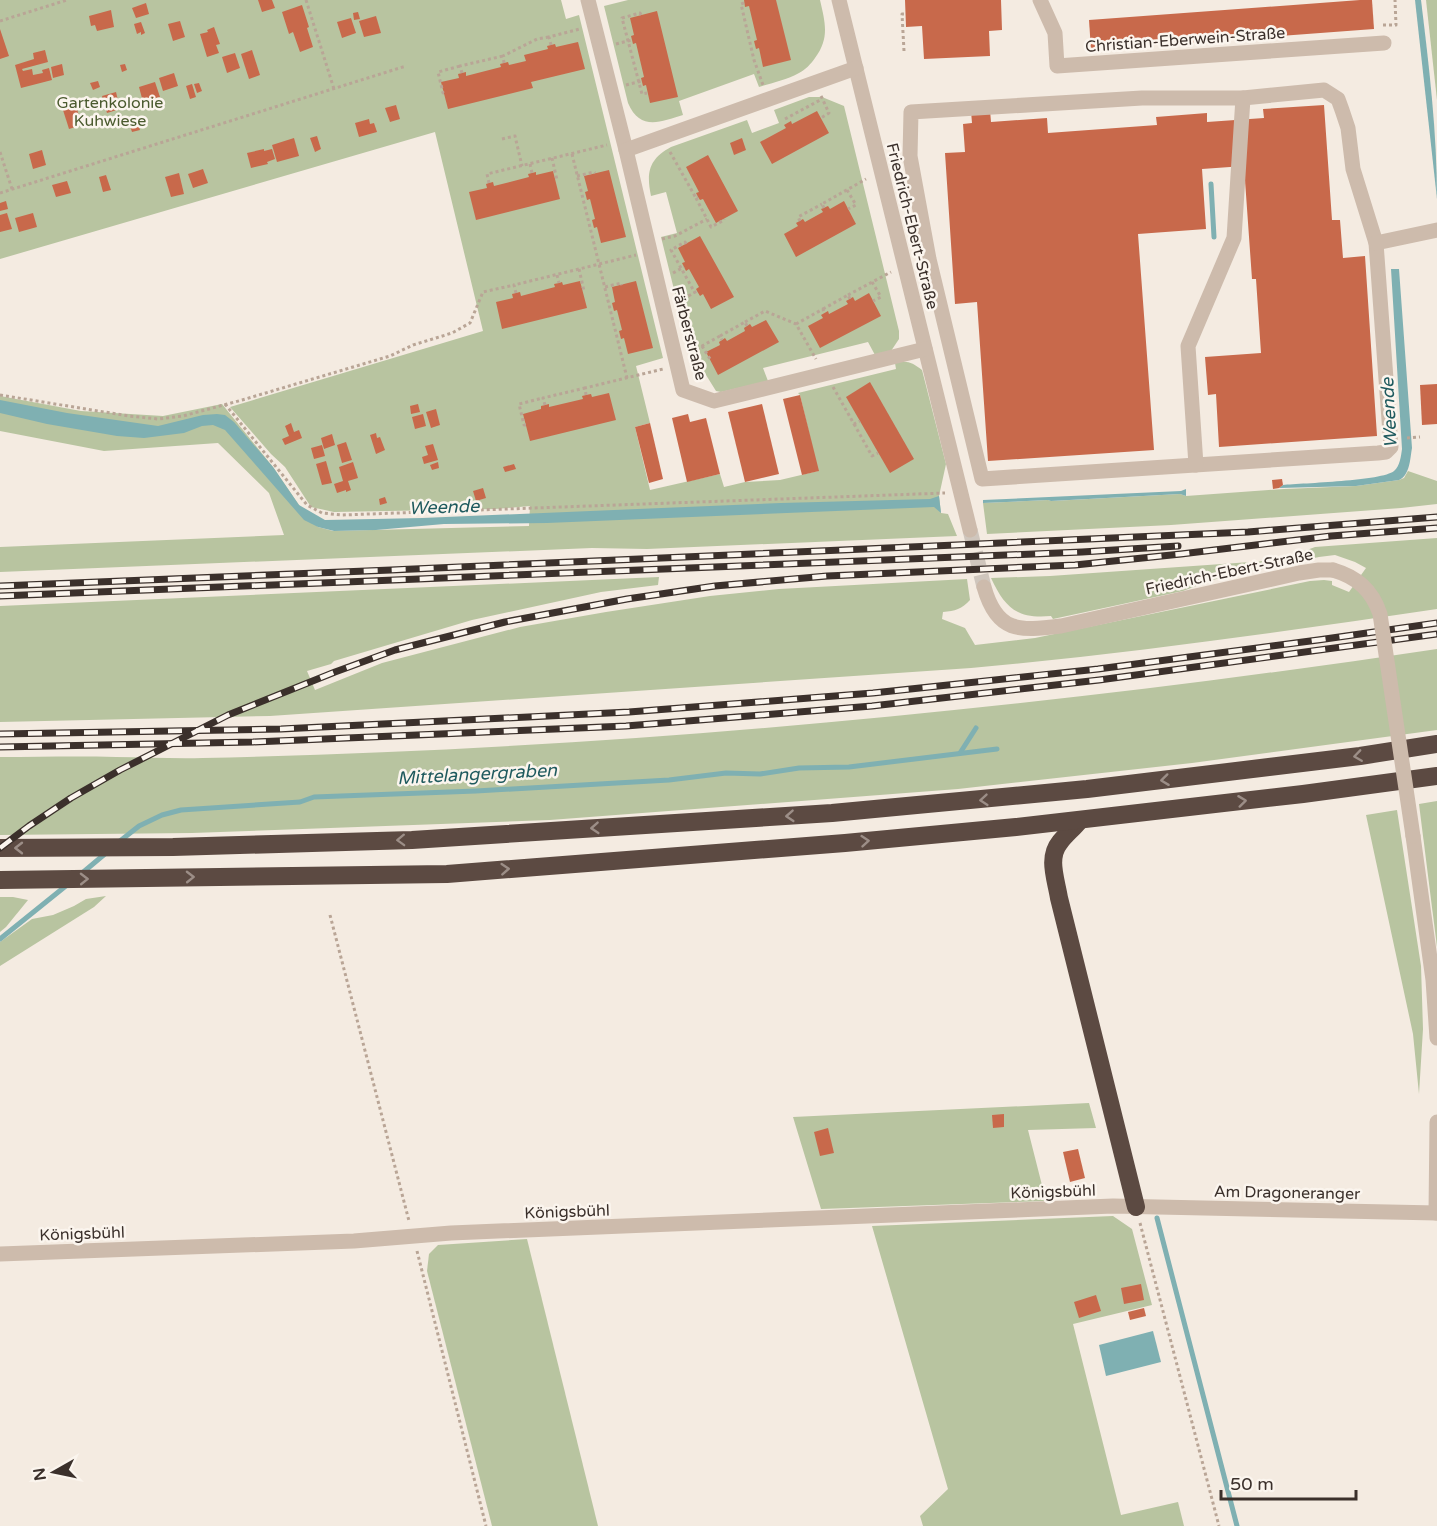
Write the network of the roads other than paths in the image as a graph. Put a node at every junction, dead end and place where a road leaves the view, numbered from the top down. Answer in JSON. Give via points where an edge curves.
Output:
{"nodes":[{"id":1,"x":588,"y":0,"type":"edge"},
{"id":2,"x":839,"y":0,"type":"edge"},
{"id":3,"x":1040,"y":0,"type":"edge"},
{"id":4,"x":1384,"y":43,"type":"dead end"},
{"id":5,"x":856,"y":68,"type":"junction"},
{"id":6,"x":1243,"y":98,"type":"junction"},
{"id":7,"x":626,"y":150,"type":"junction"},
{"id":8,"x":1437,"y":230,"type":"edge"},
{"id":9,"x":1376,"y":243,"type":"junction"},
{"id":10,"x":925,"y":349,"type":"junction"},
{"id":11,"x":1196,"y":465,"type":"junction"},
{"id":12,"x":970,"y":530,"type":"tunnel mouth"},
{"id":13,"x":984,"y":587,"type":"tunnel mouth"},
{"id":14,"x":1437,"y":744,"type":"edge"},
{"id":15,"x":1437,"y":776,"type":"edge"},
{"id":16,"x":1080,"y":820,"type":"junction"},
{"id":17,"x":0,"y":848,"type":"edge"},
{"id":18,"x":0,"y":880,"type":"edge"},
{"id":19,"x":1437,"y":1038,"type":"edge"},
{"id":20,"x":1437,"y":1122,"type":"edge"},
{"id":21,"x":1136,"y":1207,"type":"junction"},
{"id":22,"x":1436,"y":1213,"type":"edge"},
{"id":23,"x":0,"y":1254,"type":"edge"}],
"edges":[{"from":1,"to":7,"type":"street","name":"Färberstraße"},
{"from":2,"to":5,"type":"street","name":"Friedrich-Ebert-Straße"},
{"from":3,"to":4,"type":"street","name":"Christian-Eberwein-Straße","via":[[1055,33],[1057,66]]},
{"from":5,"to":7,"type":"street"},
{"from":5,"to":10,"type":"street","name":"Friedrich-Ebert-Straße"},
{"from":6,"to":9,"type":"street","via":[[1324,90],[1338,99],[1348,128],[1353,168]]},
{"from":6,"to":11,"type":"street","via":[[1234,238],[1188,346]]},
{"from":6,"to":11,"type":"street","via":[[1143,98],[911,112],[910,156],[929,259],[982,479]]},
{"from":7,"to":10,"type":"street","name":"Färberstraße","via":[[683,390],[714,401]]},
{"from":8,"to":9,"type":"street"},
{"from":9,"to":11,"type":"street","via":[[1392,447],[1378,453]]},
{"from":10,"to":12,"type":"street","name":"Friedrich-Ebert-Straße"},
{"from":13,"to":19,"type":"street","name":"Friedrich-Ebert-Straße","bridge":true,"via":[[999,618],[1014,626],[1034,629],[1319,570],[1334,570],[1360,582],[1380,614],[1433,980]]},
{"from":14,"to":17,"type":"highway","one_way":true,"via":[[1087,789],[832,813],[412,840],[172,848]]},
{"from":16,"to":15,"type":"highway","one_way":true},
{"from":18,"to":16,"type":"highway","one_way":true,"via":[[447,874]]},
{"from":16,"to":21,"type":"highway","via":[[1060,840],[1053,863]]},
{"from":20,"to":22,"type":"street"},
{"from":21,"to":22,"type":"street","name":"Am Dragoneranger"},
{"from":21,"to":23,"type":"street","name":"Königsbühl"}]}
